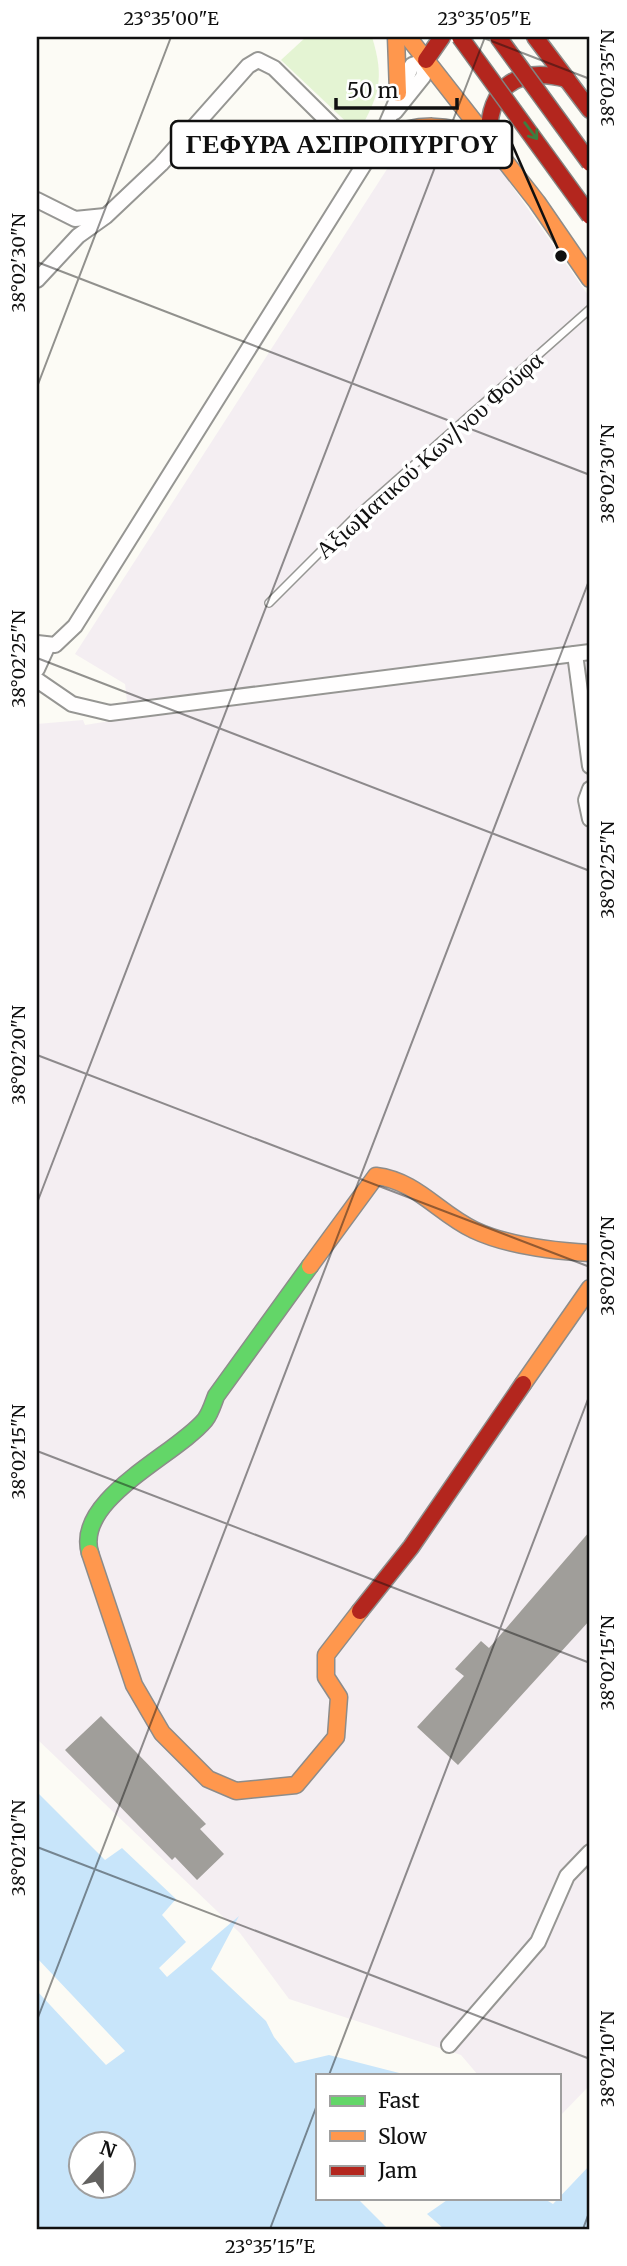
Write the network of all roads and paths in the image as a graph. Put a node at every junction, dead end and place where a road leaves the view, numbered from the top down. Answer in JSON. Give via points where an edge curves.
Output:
{"nodes":[{"id":1,"x":396,"y":37,"type":"edge"},
{"id":2,"x":408,"y":37,"type":"edge"},
{"id":3,"x":442,"y":37,"type":"edge"},
{"id":4,"x":460,"y":37,"type":"edge"},
{"id":5,"x":498,"y":37,"type":"edge"},
{"id":6,"x":521,"y":37,"type":"edge"},
{"id":7,"x":535,"y":37,"type":"edge"},
{"id":8,"x":545,"y":51,"type":"junction"},
{"id":9,"x":426,"y":60,"type":"junction"},
{"id":10,"x":567,"y":79,"type":"junction"},
{"id":11,"x":398,"y":93,"type":"junction"},
{"id":12,"x":590,"y":110,"type":"edge"},
{"id":13,"x":394,"y":113,"type":"junction"},
{"id":14,"x":380,"y":139,"type":"junction"},
{"id":15,"x":489,"y":141,"type":"junction"},
{"id":16,"x":367,"y":160,"type":"junction"},
{"id":17,"x":590,"y":163,"type":"edge"},
{"id":18,"x":37,"y":200,"type":"edge"},
{"id":19,"x":106,"y":216,"type":"junction"},
{"id":20,"x":590,"y":216,"type":"edge"},
{"id":21,"x":590,"y":279,"type":"edge"},
{"id":22,"x":37,"y":280,"type":"edge"},
{"id":23,"x":590,"y":309,"type":"edge"},
{"id":24,"x":269,"y":603,"type":"dead end"},
{"id":25,"x":42,"y":644,"type":"edge"},
{"id":26,"x":590,"y":652,"type":"edge"},
{"id":27,"x":575,"y":654,"type":"junction"},
{"id":28,"x":37,"y":669,"type":"edge"},
{"id":29,"x":37,"y":680,"type":"edge"},
{"id":30,"x":590,"y":766,"type":"edge"},
{"id":31,"x":590,"y":789,"type":"edge"},
{"id":32,"x":590,"y":819,"type":"edge"},
{"id":33,"x":590,"y":1252,"type":"edge"},
{"id":34,"x":590,"y":1288,"type":"edge"},
{"id":35,"x":590,"y":1852,"type":"edge"},
{"id":36,"x":449,"y":2045,"type":"dead end"}],
"edges":[{"from":1,"to":11,"type":"main road"},
{"from":2,"to":9,"type":"main road"},
{"from":3,"to":9,"type":"main road"},
{"from":4,"to":20,"type":"main road","one_way":true,"bridge":true},
{"from":5,"to":17,"type":"main road","bridge":true},
{"from":6,"to":8,"type":"main road"},
{"from":7,"to":8,"type":"main road"},
{"from":8,"to":10,"type":"main road"},
{"from":9,"to":11,"type":"street","via":[[412,65]]},
{"from":9,"to":13,"type":"street","via":[[423,77]]},
{"from":9,"to":15,"type":"main road"},
{"from":10,"to":12,"type":"main road"},
{"from":10,"to":15,"type":"main road","via":[[530,73],[508,84],[488,116]]},
{"from":11,"to":13,"type":"street"},
{"from":13,"to":14,"type":"street"},
{"from":14,"to":15,"type":"main road","via":[[428,124],[453,126]]},
{"from":14,"to":16,"type":"street"},
{"from":15,"to":21,"type":"main road"},
{"from":16,"to":19,"type":"street","via":[[274,68],[258,60]]},
{"from":16,"to":25,"type":"street","via":[[75,626],[62,641]]},
{"from":18,"to":19,"type":"street","via":[[75,219]]},
{"from":19,"to":22,"type":"street","via":[[78,236]]},
{"from":23,"to":24,"type":"lane","name":"Αξιωματικού Κων/νου Φούφα","via":[[355,517]]},
{"from":25,"to":28,"type":"street"},
{"from":26,"to":27,"type":"street"},
{"from":27,"to":29,"type":"street","via":[[110,713],[72,704]]},
{"from":27,"to":30,"type":"street"},
{"from":31,"to":32,"type":"street","via":[[586,800]]},
{"from":33,"to":34,"type":"main road","via":[[563,1253],[474,1231],[408,1183],[376,1176],[224,1385],[205,1420],[107,1500],[89,1527],[88,1548],[134,1685],[162,1733],[208,1779],[236,1791],[296,1785],[336,1737],[339,1697],[326,1677],[326,1655],[411,1547]]},
{"from":35,"to":36,"type":"street","via":[[567,1876],[538,1942]]}]}
